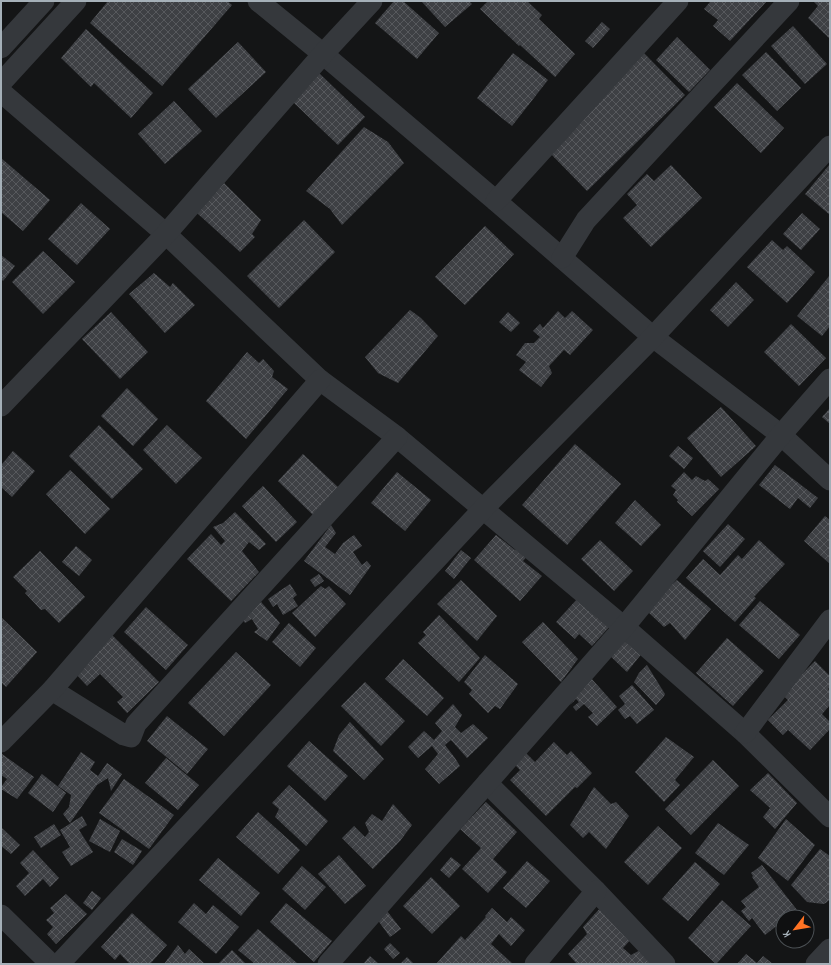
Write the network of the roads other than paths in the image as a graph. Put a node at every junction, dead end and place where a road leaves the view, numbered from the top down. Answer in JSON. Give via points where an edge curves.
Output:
{"nodes":[{"id":1,"x":44,"y":1,"type":"edge"},
{"id":2,"x":76,"y":1,"type":"edge"},
{"id":3,"x":258,"y":1,"type":"edge"},
{"id":4,"x":372,"y":1,"type":"edge"},
{"id":5,"x":678,"y":1,"type":"edge"},
{"id":6,"x":789,"y":1,"type":"edge"},
{"id":7,"x":1,"y":48,"type":"edge"},
{"id":8,"x":323,"y":54,"type":"junction"},
{"id":9,"x":1,"y":82,"type":"edge"},
{"id":10,"x":1,"y":92,"type":"edge"},
{"id":11,"x":830,"y":146,"type":"edge"},
{"id":12,"x":496,"y":201,"type":"junction"},
{"id":13,"x":166,"y":234,"type":"junction"},
{"id":14,"x":562,"y":258,"type":"junction"},
{"id":15,"x":653,"y":337,"type":"junction"},
{"id":16,"x":830,"y":379,"type":"edge"},
{"id":17,"x":320,"y":380,"type":"junction"},
{"id":18,"x":1,"y":406,"type":"edge"},
{"id":19,"x":781,"y":435,"type":"junction"},
{"id":20,"x":398,"y":437,"type":"junction"},
{"id":21,"x":830,"y":480,"type":"edge"},
{"id":22,"x":483,"y":509,"type":"junction"},
{"id":23,"x":830,"y":620,"type":"edge"},
{"id":24,"x":624,"y":627,"type":"junction"},
{"id":25,"x":52,"y":690,"type":"junction"},
{"id":26,"x":745,"y":733,"type":"junction"},
{"id":27,"x":1,"y":742,"type":"edge"},
{"id":28,"x":487,"y":783,"type":"junction"},
{"id":29,"x":830,"y":817,"type":"edge"},
{"id":30,"x":596,"y":891,"type":"junction"},
{"id":31,"x":1,"y":916,"type":"edge"},
{"id":32,"x":830,"y":948,"type":"edge"},
{"id":33,"x":51,"y":964,"type":"edge"},
{"id":34,"x":59,"y":964,"type":"edge"},
{"id":35,"x":328,"y":964,"type":"edge"},
{"id":36,"x":535,"y":964,"type":"edge"},
{"id":37,"x":665,"y":964,"type":"edge"},
{"id":38,"x":816,"y":964,"type":"edge"}],
"edges":[{"from":1,"to":7,"type":"street"},
{"from":2,"to":9,"type":"street"},
{"from":3,"to":8,"type":"street"},
{"from":4,"to":8,"type":"street"},
{"from":5,"to":12,"type":"street"},
{"from":6,"to":14,"type":"street","via":[[586,220]]},
{"from":8,"to":12,"type":"street"},
{"from":8,"to":13,"type":"street"},
{"from":10,"to":13,"type":"street"},
{"from":11,"to":15,"type":"street"},
{"from":12,"to":14,"type":"street"},
{"from":13,"to":17,"type":"street"},
{"from":13,"to":18,"type":"street"},
{"from":14,"to":15,"type":"street"},
{"from":15,"to":19,"type":"street"},
{"from":15,"to":22,"type":"street"},
{"from":16,"to":19,"type":"street"},
{"from":17,"to":20,"type":"street"},
{"from":17,"to":25,"type":"street"},
{"from":19,"to":21,"type":"street"},
{"from":19,"to":24,"type":"street"},
{"from":20,"to":22,"type":"street"},
{"from":20,"to":25,"type":"street","via":[[136,724],[131,737]]},
{"from":22,"to":24,"type":"street"},
{"from":22,"to":34,"type":"street"},
{"from":23,"to":26,"type":"street"},
{"from":24,"to":26,"type":"street"},
{"from":24,"to":28,"type":"street"},
{"from":25,"to":27,"type":"street"},
{"from":26,"to":29,"type":"street"},
{"from":28,"to":30,"type":"street"},
{"from":28,"to":35,"type":"street"},
{"from":30,"to":36,"type":"street"},
{"from":30,"to":37,"type":"street"},
{"from":31,"to":33,"type":"street"},
{"from":32,"to":38,"type":"street"}]}
